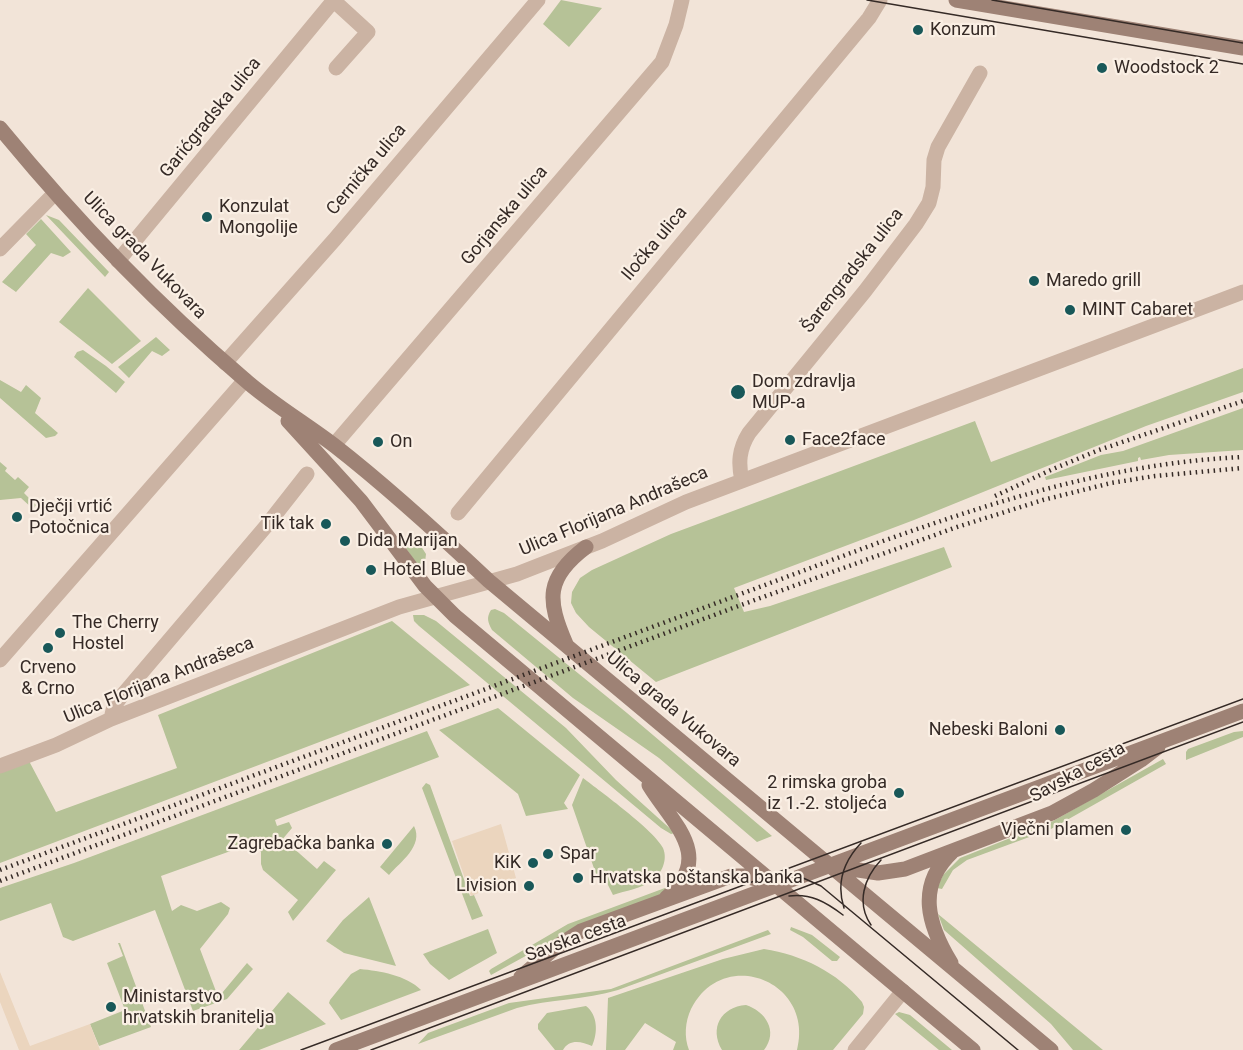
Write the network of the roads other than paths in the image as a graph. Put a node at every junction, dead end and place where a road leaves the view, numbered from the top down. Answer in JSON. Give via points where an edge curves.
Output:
{"nodes":[{"id":1,"x":334,"y":0,"type":"edge"},
{"id":2,"x":538,"y":0,"type":"edge"},
{"id":3,"x":682,"y":0,"type":"edge"},
{"id":4,"x":880,"y":0,"type":"edge"},
{"id":5,"x":956,"y":0,"type":"edge"},
{"id":6,"x":1243,"y":48,"type":"edge"},
{"id":7,"x":336,"y":68,"type":"dead end"},
{"id":8,"x":980,"y":73,"type":"dead end"},
{"id":9,"x":0,"y":129,"type":"edge"},
{"id":10,"x":56,"y":193,"type":"junction"},
{"id":11,"x":0,"y":249,"type":"edge"},
{"id":12,"x":118,"y":261,"type":"junction"},
{"id":13,"x":1243,"y":292,"type":"edge"},
{"id":14,"x":225,"y":363,"type":"junction"},
{"id":15,"x":245,"y":380,"type":"junction"},
{"id":16,"x":270,"y":401,"type":"junction"},
{"id":17,"x":334,"y":445,"type":"junction"},
{"id":18,"x":307,"y":474,"type":"dead end"},
{"id":19,"x":742,"y":481,"type":"junction"},
{"id":20,"x":458,"y":513,"type":"dead end"},
{"id":21,"x":586,"y":547,"type":"junction"},
{"id":22,"x":489,"y":581,"type":"junction"},
{"id":23,"x":436,"y":597,"type":"junction"},
{"id":24,"x":567,"y":647,"type":"junction"},
{"id":25,"x":0,"y":660,"type":"edge"},
{"id":26,"x":1243,"y":711,"type":"edge"},
{"id":27,"x":111,"y":719,"type":"junction"},
{"id":28,"x":1167,"y":739,"type":"junction"},
{"id":29,"x":0,"y":766,"type":"edge"},
{"id":30,"x":643,"y":774,"type":"junction"},
{"id":31,"x":954,"y":850,"type":"junction"},
{"id":32,"x":829,"y":866,"type":"junction"},
{"id":33,"x":776,"y":885,"type":"junction"},
{"id":34,"x":662,"y":902,"type":"junction"},
{"id":35,"x":958,"y":973,"type":"junction"},
{"id":36,"x":515,"y":983,"type":"junction"},
{"id":37,"x":903,"y":991,"type":"junction"},
{"id":38,"x":336,"y":1050,"type":"edge"},
{"id":39,"x":855,"y":1050,"type":"edge"},
{"id":40,"x":973,"y":1050,"type":"edge"},
{"id":41,"x":1051,"y":1050,"type":"edge"}],
"edges":[{"from":1,"to":7,"type":"street","via":[[368,32]]},
{"from":1,"to":12,"type":"street","name":"Garićgradska ulica"},
{"from":2,"to":14,"type":"street","name":"Cernička ulica"},
{"from":3,"to":17,"type":"street","name":"Gorjanska ulica","via":[[662,62]]},
{"from":4,"to":20,"type":"street","name":"Iločka ulica"},
{"from":5,"to":6,"type":"main road"},
{"from":8,"to":19,"type":"street","name":"Šarengradska ulica","via":[[939,147],[929,203],[865,291],[749,433],[740,453]]},
{"from":9,"to":10,"type":"main road","name":"Ulica grada Vukovara"},
{"from":10,"to":11,"type":"street"},
{"from":10,"to":12,"type":"main road","name":"Ulica grada Vukovara"},
{"from":12,"to":14,"type":"main road","name":"Ulica grada Vukovara"},
{"from":13,"to":19,"type":"street","name":"Ulica Florijana Andrašeca"},
{"from":14,"to":15,"type":"main road","name":"Ulica grada Vukovara"},
{"from":15,"to":16,"type":"main road","name":"Ulica grada Vukovara"},
{"from":15,"to":25,"type":"street"},
{"from":16,"to":17,"type":"main road","name":"Ulica grada Vukovara"},
{"from":16,"to":23,"type":"main road","name":"Ulica grada Vukovara","via":[[349,487]]},
{"from":17,"to":22,"type":"main road","name":"Ulica grada Vukovara","via":[[423,518]]},
{"from":18,"to":27,"type":"street","via":[[120,698]]},
{"from":19,"to":21,"type":"street","name":"Ulica Florijana Andrašeca"},
{"from":21,"to":22,"type":"street","name":"Ulica Florijana Andrašeca"},
{"from":21,"to":24,"type":"main road","via":[[565,565],[555,584],[554,615]]},
{"from":22,"to":23,"type":"street","name":"Ulica Florijana Andrašeca"},
{"from":22,"to":24,"type":"main road","name":"Ulica grada Vukovara"},
{"from":23,"to":27,"type":"street","name":"Ulica Florijana Andrašeca","via":[[399,606]]},
{"from":23,"to":30,"type":"main road","name":"Ulica grada Vukovara"},
{"from":24,"to":32,"type":"main road","name":"Ulica grada Vukovara"},
{"from":26,"to":28,"type":"main road","name":"Savska cesta"},
{"from":27,"to":29,"type":"street","name":"Ulica Florijana Andrašeca"},
{"from":28,"to":31,"type":"main road","name":"Savska cesta","via":[[1141,760],[1061,808]]},
{"from":28,"to":32,"type":"main road","name":"Savska cesta"},
{"from":30,"to":33,"type":"main road","name":"Ulica grada Vukovara"},
{"from":30,"to":34,"type":"main road","via":[[681,829],[688,852],[682,879]]},
{"from":31,"to":32,"type":"main road","name":"Savska cesta","via":[[890,873]]},
{"from":31,"to":35,"type":"main road","via":[[940,865],[928,896],[932,924]]},
{"from":32,"to":33,"type":"main road","name":"Savska cesta"},
{"from":32,"to":35,"type":"main road","name":"Ulica grada Vukovara"},
{"from":33,"to":34,"type":"main road","via":[[738,875]]},
{"from":33,"to":36,"type":"main road","name":"Savska cesta"},
{"from":33,"to":37,"type":"main road","name":"Ulica grada Vukovara"},
{"from":34,"to":36,"type":"main road","via":[[581,931]]},
{"from":35,"to":41,"type":"main road","name":"Ulica grada Vukovara"},
{"from":36,"to":38,"type":"main road","name":"Savska cesta"},
{"from":37,"to":39,"type":"street"},
{"from":37,"to":40,"type":"main road","name":"Ulica grada Vukovara"}]}
